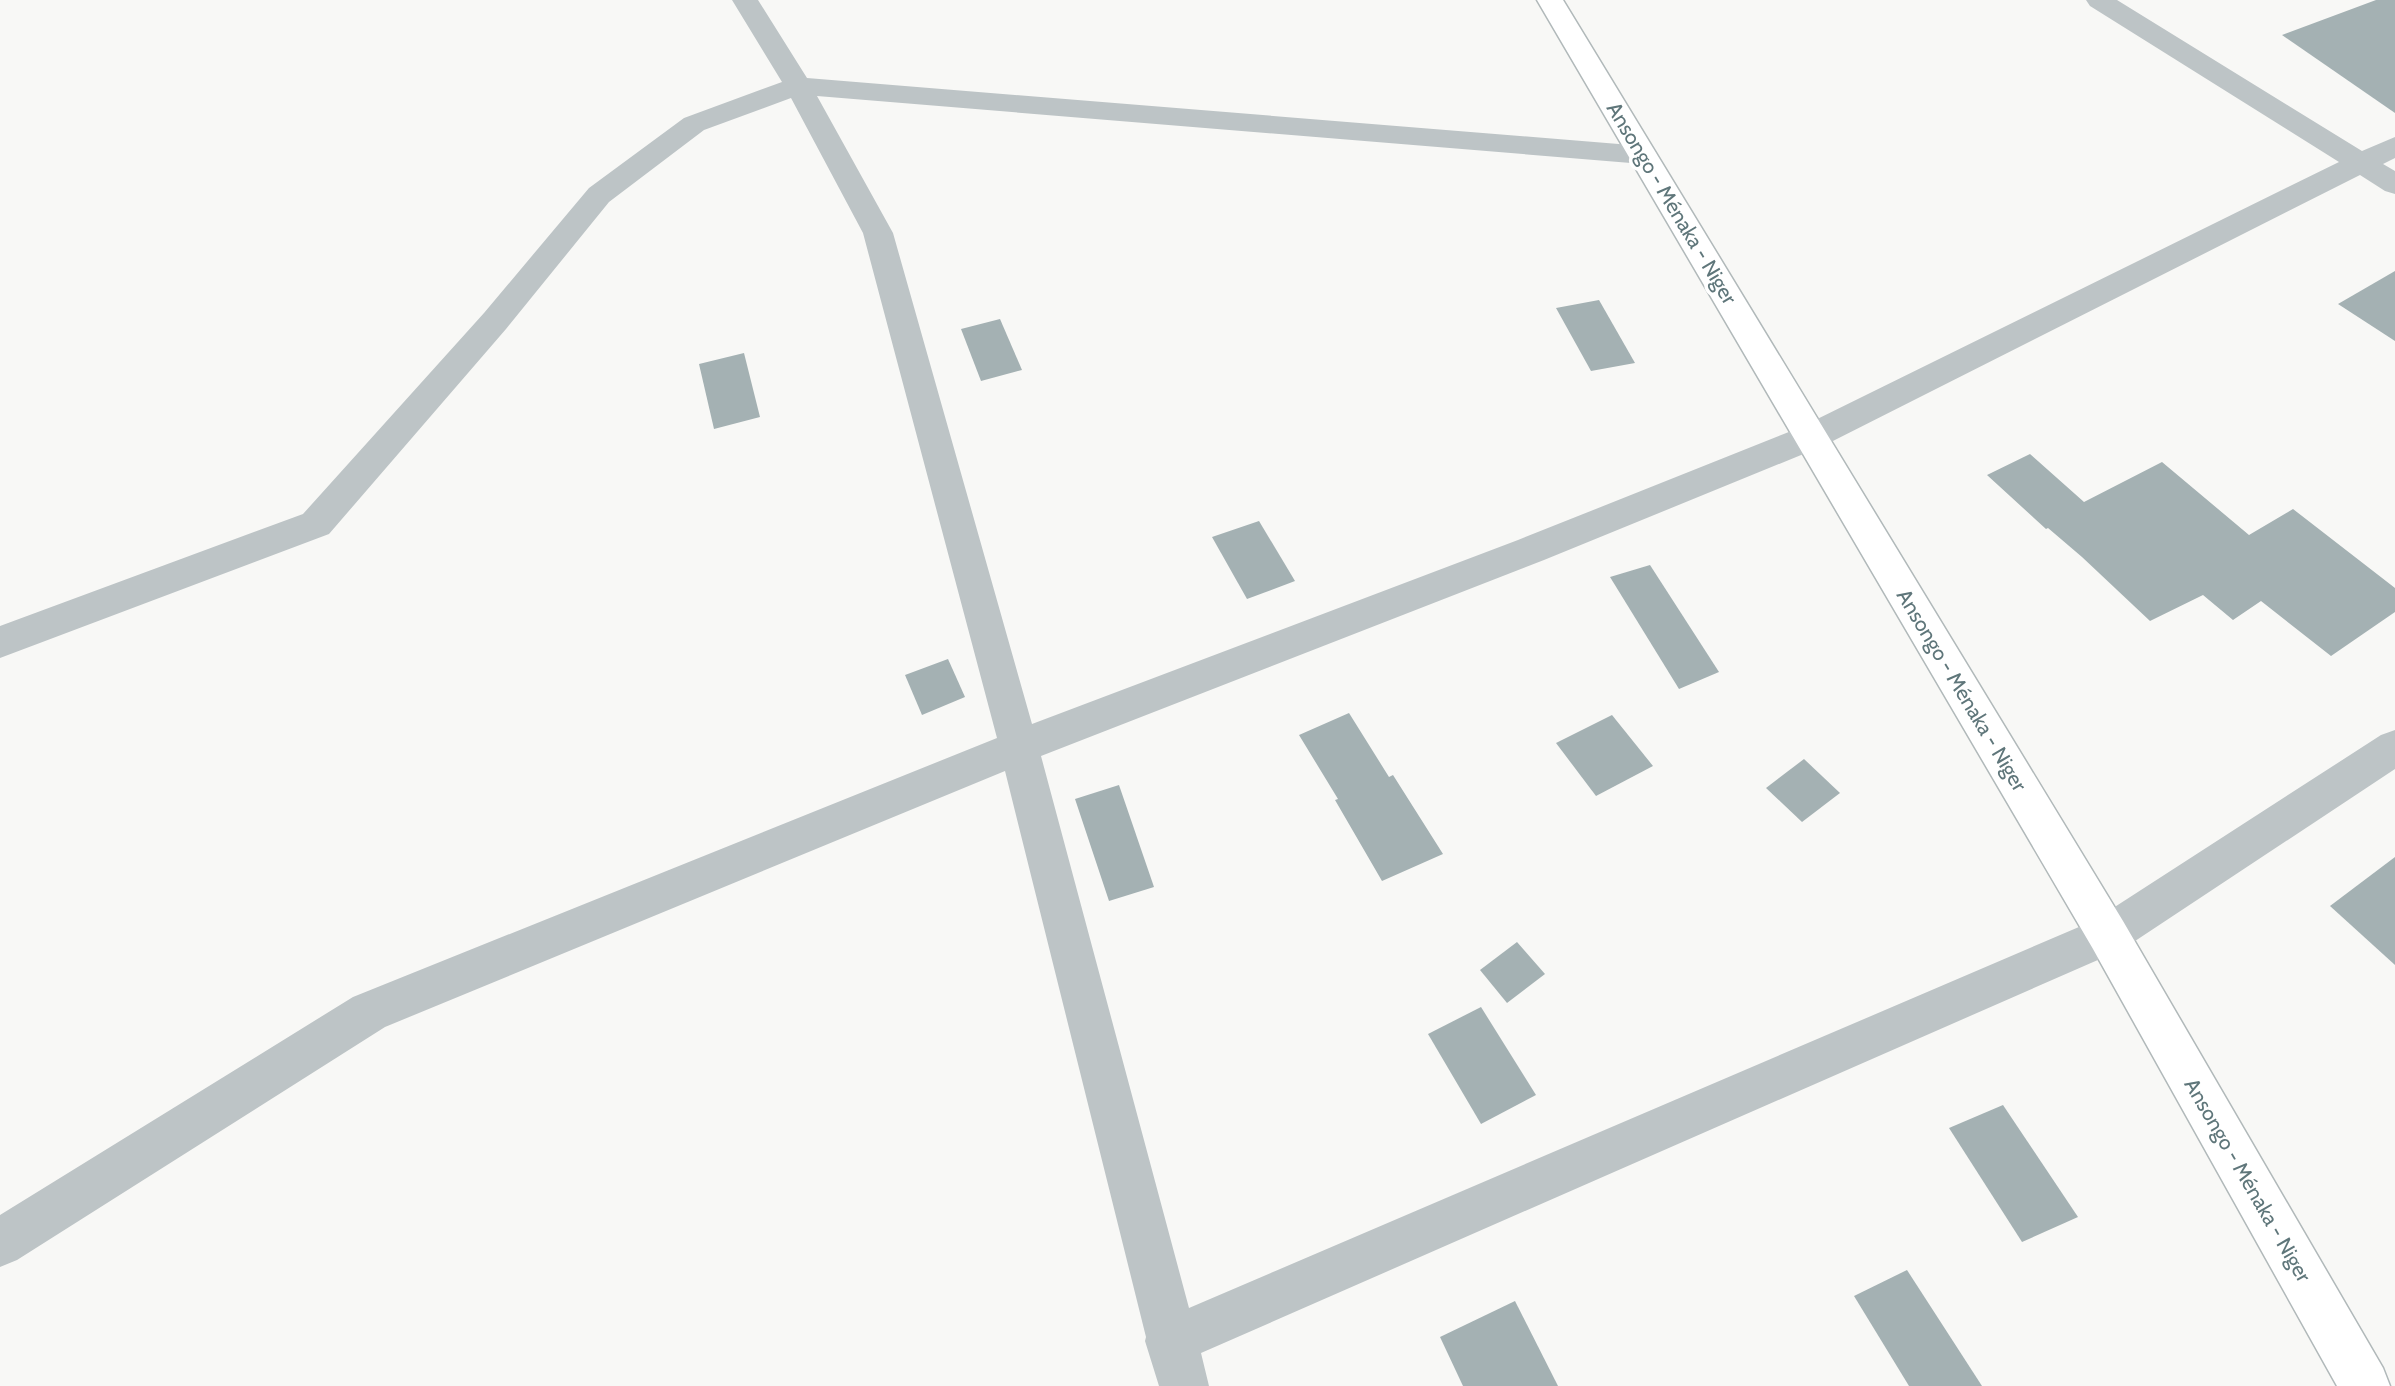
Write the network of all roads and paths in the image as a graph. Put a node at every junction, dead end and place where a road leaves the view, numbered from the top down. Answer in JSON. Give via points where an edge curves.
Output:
{"nodes":[{"id":1,"x":745,"y":0,"type":"edge"},
{"id":2,"x":1550,"y":0,"type":"edge"},
{"id":3,"x":2099,"y":0,"type":"edge"},
{"id":4,"x":798,"y":86,"type":"junction"},
{"id":5,"x":2395,"y":146,"type":"edge"},
{"id":6,"x":1643,"y":155,"type":"junction"},
{"id":7,"x":2361,"y":162,"type":"junction"},
{"id":8,"x":2395,"y":184,"type":"edge"},
{"id":9,"x":1811,"y":436,"type":"junction"},
{"id":10,"x":0,"y":642,"type":"edge"},
{"id":11,"x":1018,"y":747,"type":"junction"},
{"id":12,"x":2395,"y":747,"type":"edge"},
{"id":13,"x":2108,"y":935,"type":"junction"},
{"id":14,"x":0,"y":1243,"type":"edge"},
{"id":15,"x":1171,"y":1341,"type":"junction"},
{"id":16,"x":1184,"y":1386,"type":"edge"},
{"id":17,"x":2365,"y":1386,"type":"edge"}],
"edges":[{"from":1,"to":4,"type":"street"},
{"from":2,"to":6,"type":"main road","name":"Ansongo - Ménaka - Niger"},
{"from":3,"to":7,"type":"street"},
{"from":4,"to":6,"type":"street"},
{"from":4,"to":10,"type":"street","via":[[694,124],[599,195],[316,524]]},
{"from":4,"to":11,"type":"street","via":[[878,233]]},
{"from":5,"to":7,"type":"street"},
{"from":6,"to":9,"type":"main road","name":"Ansongo - Ménaka - Niger"},
{"from":7,"to":8,"type":"street"},
{"from":7,"to":9,"type":"street"},
{"from":9,"to":11,"type":"street","via":[[1531,550]]},
{"from":9,"to":13,"type":"main road","name":"Ansongo - Ménaka - Niger"},
{"from":11,"to":14,"type":"street","via":[[369,1012]]},
{"from":11,"to":15,"type":"street"},
{"from":12,"to":13,"type":"street"},
{"from":13,"to":15,"type":"street"},
{"from":13,"to":17,"type":"main road","name":"Ansongo - Ménaka - Niger"},
{"from":15,"to":16,"type":"street"}]}
